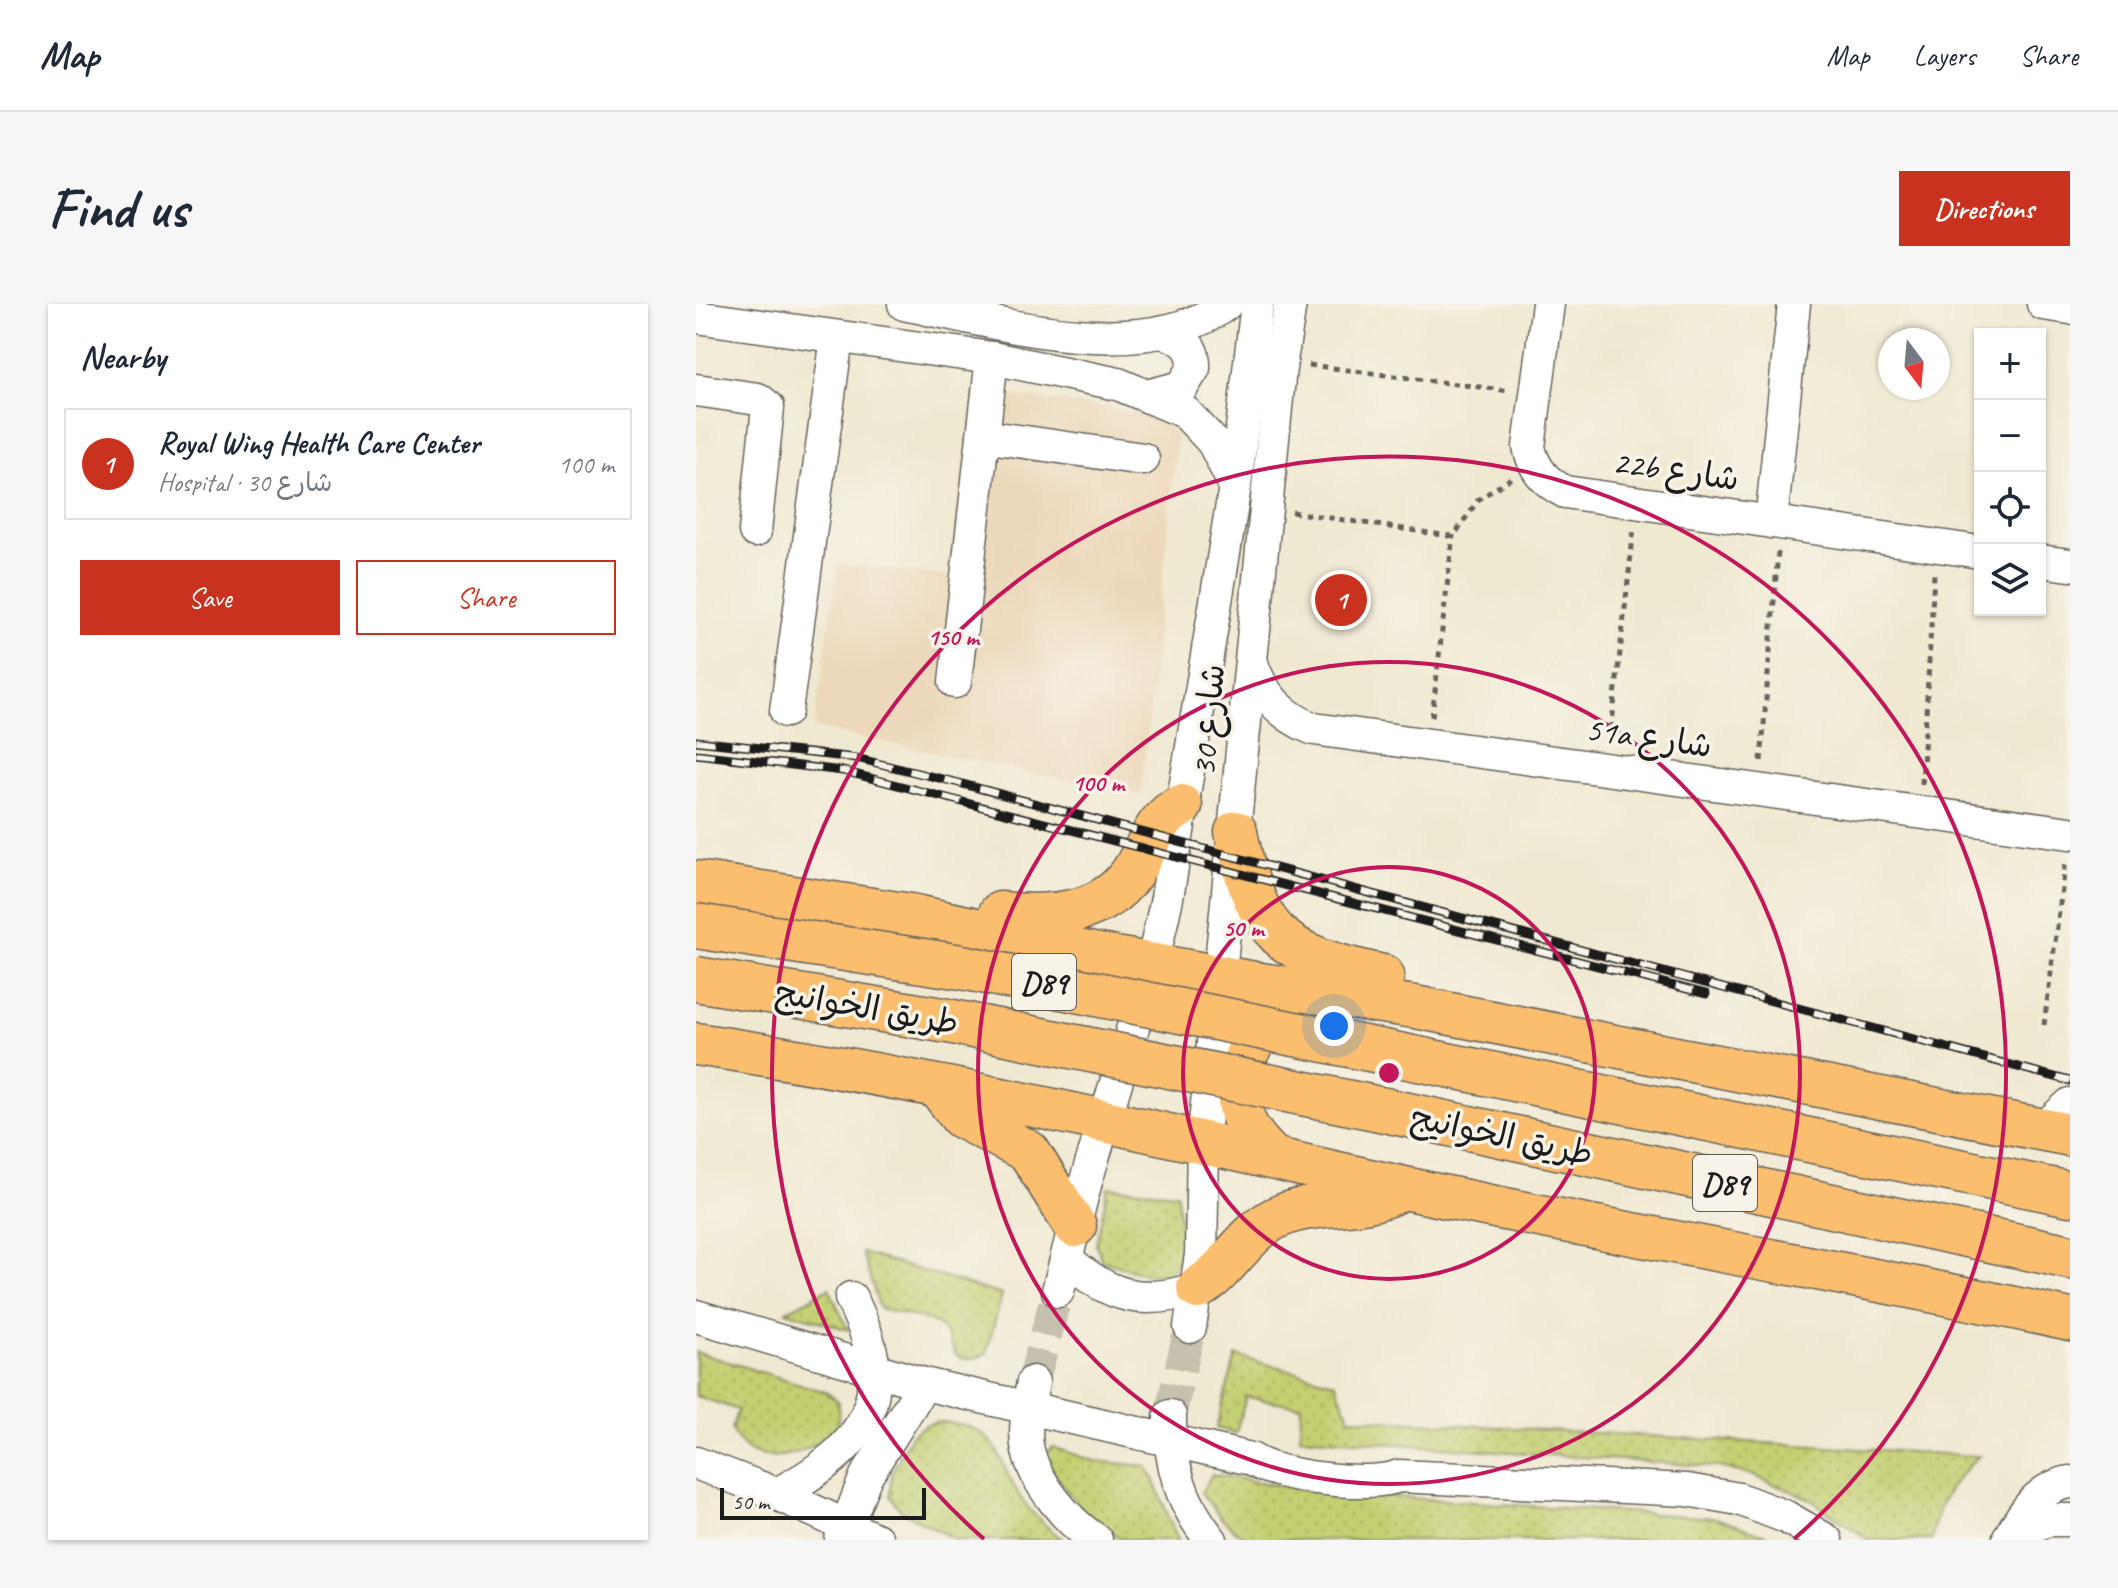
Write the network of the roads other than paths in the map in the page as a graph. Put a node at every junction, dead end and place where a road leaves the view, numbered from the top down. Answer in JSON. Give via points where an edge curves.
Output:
{"nodes":[{"id":1,"x":755,"y":304,"type":"edge"},
{"id":2,"x":904,"y":304,"type":"edge"},
{"id":3,"x":1226,"y":304,"type":"edge"},
{"id":4,"x":1257,"y":304,"type":"edge"},
{"id":5,"x":1290,"y":304,"type":"edge"},
{"id":6,"x":1548,"y":304,"type":"edge"},
{"id":7,"x":1794,"y":304,"type":"edge"},
{"id":8,"x":1815,"y":304,"type":"edge"},
{"id":9,"x":2043,"y":304,"type":"edge"},
{"id":10,"x":2070,"y":308,"type":"edge"},
{"id":11,"x":696,"y":317,"type":"edge"},
{"id":12,"x":1003,"y":323,"type":"junction"},
{"id":13,"x":1161,"y":332,"type":"junction"},
{"id":14,"x":837,"y":337,"type":"junction"},
{"id":15,"x":1788,"y":343,"type":"junction"},
{"id":16,"x":992,"y":358,"type":"junction"},
{"id":17,"x":696,"y":390,"type":"edge"},
{"id":18,"x":1151,"y":395,"type":"junction"},
{"id":19,"x":983,"y":436,"type":"junction"},
{"id":20,"x":1143,"y":459,"type":"dead end"},
{"id":21,"x":1235,"y":486,"type":"junction"},
{"id":22,"x":1776,"y":523,"type":"junction"},
{"id":23,"x":755,"y":531,"type":"dead end"},
{"id":24,"x":1974,"y":551,"type":"edge"},
{"id":25,"x":2046,"y":562,"type":"edge"},
{"id":26,"x":2070,"y":565,"type":"edge"},
{"id":27,"x":1252,"y":660,"type":"junction"},
{"id":28,"x":955,"y":682,"type":"dead end"},
{"id":29,"x":786,"y":711,"type":"dead end"},
{"id":30,"x":1181,"y":806,"type":"junction"},
{"id":31,"x":1236,"y":832,"type":"junction"},
{"id":32,"x":2070,"y":833,"type":"edge"},
{"id":33,"x":696,"y":882,"type":"edge"},
{"id":34,"x":911,"y":915,"type":"junction"},
{"id":35,"x":696,"y":926,"type":"edge"},
{"id":36,"x":1152,"y":965,"type":"junction"},
{"id":37,"x":1220,"y":976,"type":"junction"},
{"id":38,"x":696,"y":979,"type":"edge"},
{"id":39,"x":1415,"y":1007,"type":"junction"},
{"id":40,"x":1490,"y":1021,"type":"junction"},
{"id":41,"x":696,"y":1044,"type":"edge"},
{"id":42,"x":938,"y":1087,"type":"junction"},
{"id":43,"x":2061,"y":1122,"type":"edge"},
{"id":44,"x":1103,"y":1123,"type":"junction"},
{"id":45,"x":1203,"y":1144,"type":"junction"},
{"id":46,"x":1272,"y":1157,"type":"junction"},
{"id":47,"x":1403,"y":1187,"type":"junction"},
{"id":48,"x":2070,"y":1194,"type":"edge"},
{"id":49,"x":1071,"y":1242,"type":"junction"},
{"id":50,"x":2070,"y":1257,"type":"edge"},
{"id":51,"x":1058,"y":1291,"type":"tunnel mouth"},
{"id":52,"x":851,"y":1298,"type":"dead end"},
{"id":53,"x":1194,"y":1307,"type":"junction"},
{"id":54,"x":696,"y":1316,"type":"edge"},
{"id":55,"x":2070,"y":1320,"type":"edge"},
{"id":56,"x":874,"y":1369,"type":"junction"},
{"id":57,"x":924,"y":1384,"type":"junction"},
{"id":58,"x":1030,"y":1395,"type":"junction"},
{"id":59,"x":1170,"y":1429,"type":"junction"},
{"id":60,"x":696,"y":1463,"type":"edge"},
{"id":61,"x":2070,"y":1482,"type":"edge"},
{"id":62,"x":777,"y":1494,"type":"junction"},
{"id":63,"x":2070,"y":1520,"type":"edge"},
{"id":64,"x":844,"y":1532,"type":"edge"},
{"id":65,"x":2008,"y":1538,"type":"edge"},
{"id":66,"x":877,"y":1540,"type":"edge"},
{"id":67,"x":1096,"y":1540,"type":"edge"},
{"id":68,"x":1211,"y":1540,"type":"edge"},
{"id":69,"x":1826,"y":1540,"type":"edge"}],
"edges":[{"from":1,"to":12,"type":"street","via":[[934,330]]},
{"from":2,"to":12,"type":"street"},
{"from":3,"to":13,"type":"street","via":[[1199,320]]},
{"from":4,"to":21,"type":"street","name":"شارع 30"},
{"from":5,"to":27,"type":"street","name":"شارع 30"},
{"from":6,"to":22,"type":"street","name":"22b شارع","via":[[1529,447],[1537,469],[1565,492]]},
{"from":7,"to":15,"type":"street"},
{"from":8,"to":15,"type":"street"},
{"from":9,"to":10,"type":"street"},
{"from":11,"to":14,"type":"street"},
{"from":12,"to":13,"type":"street","via":[[1106,336]]},
{"from":13,"to":18,"type":"street","via":[[1188,345],[1194,368],[1182,387]]},
{"from":14,"to":16,"type":"street"},
{"from":14,"to":29,"type":"street"},
{"from":15,"to":22,"type":"street"},
{"from":16,"to":18,"type":"street","via":[[1096,378]]},
{"from":16,"to":19,"type":"street"},
{"from":17,"to":23,"type":"street","via":[[758,399],[768,407]]},
{"from":18,"to":21,"type":"street","via":[[1185,412],[1205,432]]},
{"from":19,"to":20,"type":"street"},
{"from":19,"to":28,"type":"street"},
{"from":21,"to":30,"type":"street","name":"شارع 30"},
{"from":22,"to":24,"type":"street","name":"22b شارع"},
{"from":25,"to":26,"type":"street"},
{"from":27,"to":31,"type":"street","name":"شارع 30"},
{"from":27,"to":32,"type":"street","name":"51a شارع","via":[[1274,704],[1314,729]]},
{"from":30,"to":34,"type":"main road","via":[[1157,826],[1128,878],[1084,909],[1041,917],[955,910]]},
{"from":30,"to":36,"type":"street","name":"شارع 30"},
{"from":31,"to":37,"type":"street","name":"شارع 30"},
{"from":31,"to":40,"type":"main road","via":[[1256,905],[1288,944],[1328,964],[1419,984]]},
{"from":33,"to":34,"type":"main road"},
{"from":34,"to":36,"type":"main road"},
{"from":35,"to":48,"type":"highway","name":"طريق الخوانيج","number":"D89","bridge":true,"via":[[976,969]]},
{"from":36,"to":37,"type":"main road"},
{"from":36,"to":44,"type":"street","name":"شارع 30"},
{"from":37,"to":39,"type":"main road"},
{"from":37,"to":45,"type":"street","name":"شارع 30"},
{"from":38,"to":50,"type":"highway","name":"طريق الخوانيج","number":"D89","bridge":true,"via":[[948,1021]]},
{"from":39,"to":40,"type":"main road"},
{"from":39,"to":46,"type":"main road","via":[[1388,1012],[1303,1010],[1277,1020],[1256,1039],[1243,1064],[1238,1091],[1247,1127]]},
{"from":40,"to":43,"type":"main road"},
{"from":41,"to":42,"type":"main road"},
{"from":42,"to":44,"type":"main road"},
{"from":42,"to":49,"type":"main road","via":[[961,1117],[1029,1152]]},
{"from":44,"to":45,"type":"main road"},
{"from":44,"to":49,"type":"street","name":"شارع 30"},
{"from":45,"to":46,"type":"main road"},
{"from":45,"to":53,"type":"street","name":"شارع 30"},
{"from":46,"to":47,"type":"main road"},
{"from":47,"to":53,"type":"main road","via":[[1373,1200],[1316,1206],[1275,1218],[1246,1241]]},
{"from":47,"to":55,"type":"main road","via":[[1900,1282]]},
{"from":49,"to":51,"type":"street","name":"شارع 30"},
{"from":49,"to":53,"type":"street","via":[[1089,1279],[1114,1292],[1171,1297]]},
{"from":52,"to":56,"type":"street","via":[[868,1332]]},
{"from":54,"to":56,"type":"street"},
{"from":56,"to":57,"type":"street"},
{"from":56,"to":62,"type":"street","via":[[873,1401],[854,1436],[816,1472]]},
{"from":57,"to":58,"type":"street"},
{"from":57,"to":64,"type":"street","via":[[881,1448]]},
{"from":58,"to":59,"type":"street"},
{"from":58,"to":67,"type":"street","via":[[1028,1450],[1055,1501]]},
{"from":59,"to":68,"type":"street","via":[[1180,1491]]},
{"from":59,"to":69,"type":"street","via":[[1251,1459],[1282,1453],[1375,1464],[1399,1476],[1687,1490],[1751,1504]]},
{"from":60,"to":62,"type":"street"},
{"from":61,"to":65,"type":"street","via":[[2039,1495]]},
{"from":62,"to":64,"type":"street"},
{"from":63,"to":65,"type":"street","via":[[2047,1520]]},
{"from":64,"to":66,"type":"street"}]}
